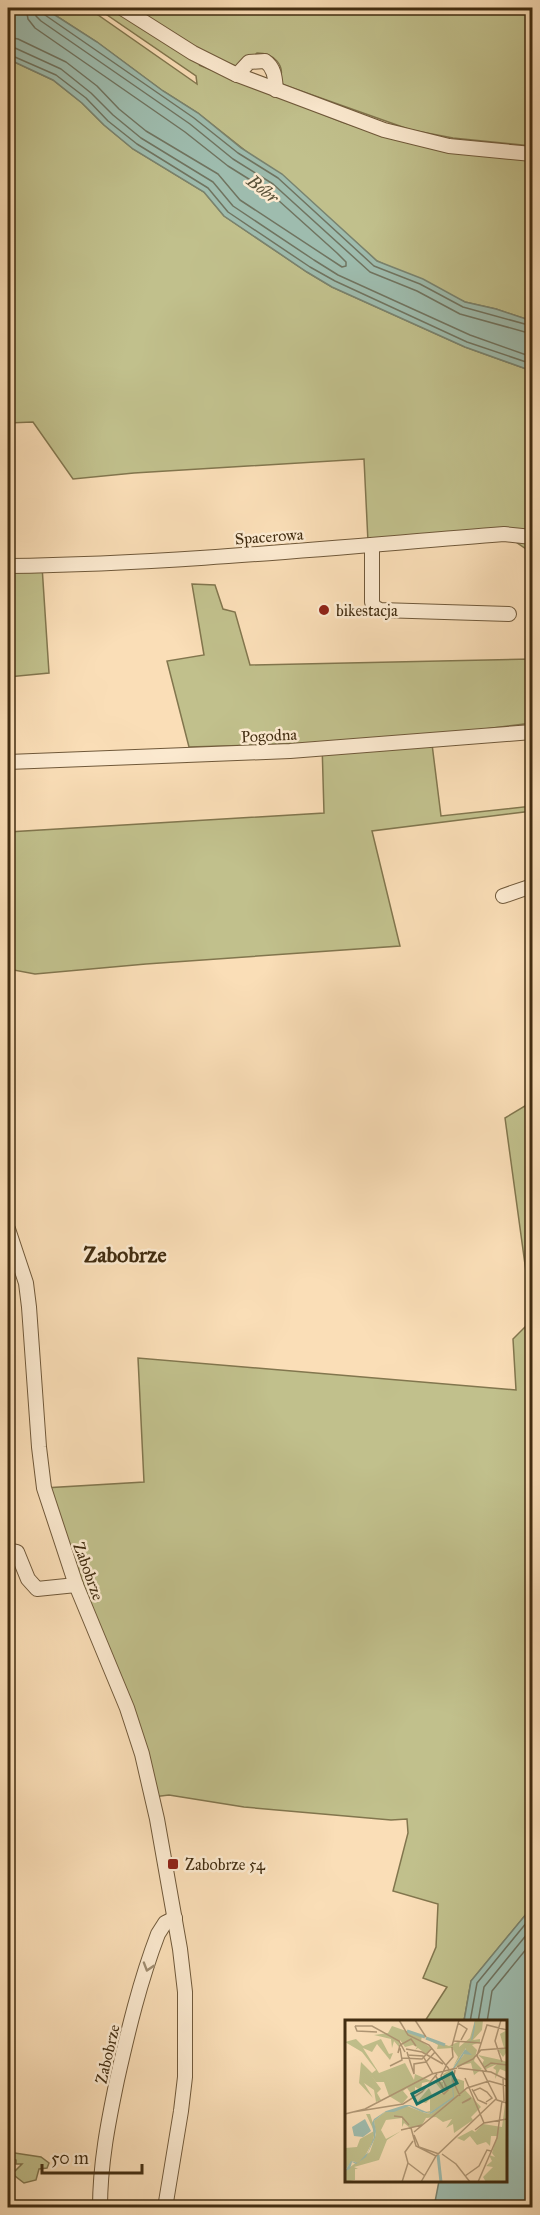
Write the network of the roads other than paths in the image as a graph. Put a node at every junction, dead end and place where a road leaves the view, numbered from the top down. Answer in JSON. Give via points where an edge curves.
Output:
{"nodes":[{"id":1,"x":122,"y":8,"type":"edge"},
{"id":2,"x":237,"y":75,"type":"junction"},
{"id":3,"x":276,"y":90,"type":"junction"},
{"id":4,"x":532,"y":154,"type":"edge"},
{"id":5,"x":532,"y":537,"type":"edge"},
{"id":6,"x":372,"y":545,"type":"junction"},
{"id":7,"x":8,"y":566,"type":"edge"},
{"id":8,"x":508,"y":614,"type":"dead end"},
{"id":9,"x":532,"y":732,"type":"edge"},
{"id":10,"x":8,"y":762,"type":"edge"},
{"id":11,"x":532,"y":886,"type":"edge"},
{"id":12,"x":503,"y":896,"type":"dead end"},
{"id":13,"x":8,"y":1229,"type":"edge"},
{"id":14,"x":12,"y":1551,"type":"edge"},
{"id":15,"x":76,"y":1585,"type":"junction"},
{"id":16,"x":175,"y":1918,"type":"junction"},
{"id":17,"x":100,"y":2208,"type":"edge"},
{"id":18,"x":165,"y":2208,"type":"edge"}],
"edges":[{"from":1,"to":2,"type":"street","via":[[193,53]]},
{"from":2,"to":3,"type":"street"},
{"from":2,"to":3,"type":"street","via":[[249,62],[265,61],[275,77]]},
{"from":3,"to":4,"type":"street","via":[[384,130],[449,146]]},
{"from":5,"to":6,"type":"street","name":"Spacerowa","via":[[504,534]]},
{"from":6,"to":7,"type":"street","name":"Spacerowa","via":[[188,559]]},
{"from":6,"to":8,"type":"street","via":[[374,607]]},
{"from":9,"to":10,"type":"street","name":"Pogodna","via":[[290,750]]},
{"from":11,"to":12,"type":"street"},
{"from":13,"to":15,"type":"street","name":"Zabobrze","via":[[26,1283],[42,1475]]},
{"from":14,"to":15,"type":"street","via":[[38,1589]]},
{"from":15,"to":16,"type":"street","name":"Zabobrze","via":[[142,1754]]},
{"from":16,"to":17,"type":"street","name":"Zabobrze","one_way":true,"via":[[165,1923],[158,1934],[130,2024],[103,2152]]},
{"from":16,"to":18,"type":"street","name":"Zabobrze","via":[[185,1992],[185,2077]]}]}
